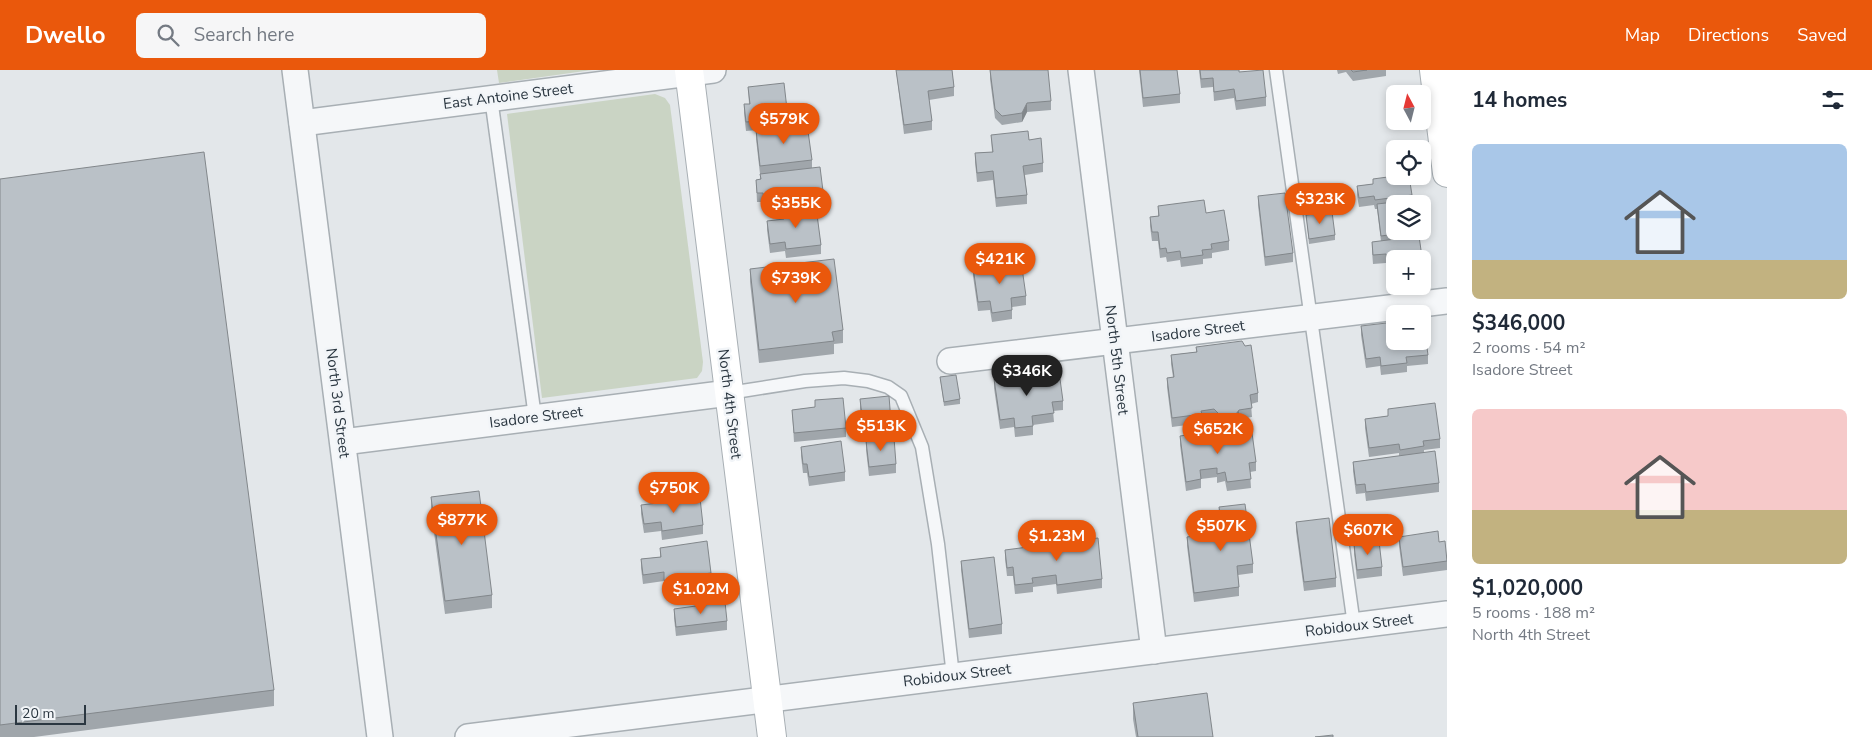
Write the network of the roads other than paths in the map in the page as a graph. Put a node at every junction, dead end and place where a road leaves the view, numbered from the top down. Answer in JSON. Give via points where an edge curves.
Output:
{"nodes":[{"id":1,"x":295,"y":70,"type":"edge"},
{"id":2,"x":1081,"y":70,"type":"edge"},
{"id":3,"x":1276,"y":70,"type":"edge"},
{"id":4,"x":1434,"y":70,"type":"edge"},
{"id":5,"x":697,"y":71,"type":"edge"},
{"id":6,"x":491,"y":98,"type":"junction"},
{"id":7,"x":302,"y":123,"type":"junction"},
{"id":8,"x":1447,"y":173,"type":"edge"},
{"id":9,"x":1447,"y":301,"type":"edge"},
{"id":10,"x":1311,"y":318,"type":"junction"},
{"id":11,"x":1115,"y":341,"type":"junction"},
{"id":12,"x":950,"y":361,"type":"dead end"},
{"id":13,"x":729,"y":393,"type":"junction"},
{"id":14,"x":535,"y":417,"type":"junction"},
{"id":15,"x":343,"y":442,"type":"junction"},
{"id":16,"x":1447,"y":614,"type":"edge"},
{"id":17,"x":1354,"y":626,"type":"junction"},
{"id":18,"x":1154,"y":651,"type":"junction"},
{"id":19,"x":953,"y":676,"type":"junction"},
{"id":20,"x":767,"y":700,"type":"junction"},
{"id":21,"x":575,"y":730,"type":"edge"},
{"id":22,"x":380,"y":737,"type":"edge"},
{"id":23,"x":468,"y":737,"type":"edge"},
{"id":24,"x":772,"y":737,"type":"edge"}],
"edges":[{"from":1,"to":7,"type":"street","name":"North 3rd Street"},
{"from":2,"to":11,"type":"street","name":"North 5th Street"},
{"from":3,"to":10,"type":"lane"},
{"from":4,"to":8,"type":"street"},
{"from":5,"to":6,"type":"street","name":"East Antoine Street"},
{"from":5,"to":13,"type":"street","name":"North 4th Street"},
{"from":6,"to":7,"type":"street","name":"East Antoine Street"},
{"from":6,"to":14,"type":"lane"},
{"from":7,"to":15,"type":"street","name":"North 3rd Street"},
{"from":9,"to":10,"type":"street","name":"Isadore Street"},
{"from":10,"to":11,"type":"street","name":"Isadore Street"},
{"from":10,"to":17,"type":"lane"},
{"from":11,"to":12,"type":"street","name":"Isadore Street"},
{"from":11,"to":18,"type":"street","name":"North 5th Street"},
{"from":13,"to":14,"type":"street","name":"Isadore Street"},
{"from":13,"to":19,"type":"lane","via":[[844,378],[888,387],[901,396],[922,447],[938,544]]},
{"from":13,"to":20,"type":"street","name":"North 4th Street"},
{"from":14,"to":15,"type":"street","name":"Isadore Street"},
{"from":15,"to":22,"type":"street","name":"North 3rd Street"},
{"from":16,"to":17,"type":"street","name":"Robidoux Street"},
{"from":17,"to":18,"type":"street","name":"Robidoux Street"},
{"from":18,"to":19,"type":"street","name":"Robidoux Street"},
{"from":19,"to":20,"type":"street","name":"Robidoux Street"},
{"from":20,"to":21,"type":"street","name":"Robidoux Street"},
{"from":20,"to":24,"type":"street","name":"North 4th Street"},
{"from":21,"to":23,"type":"street","name":"Robidoux Street"}]}
